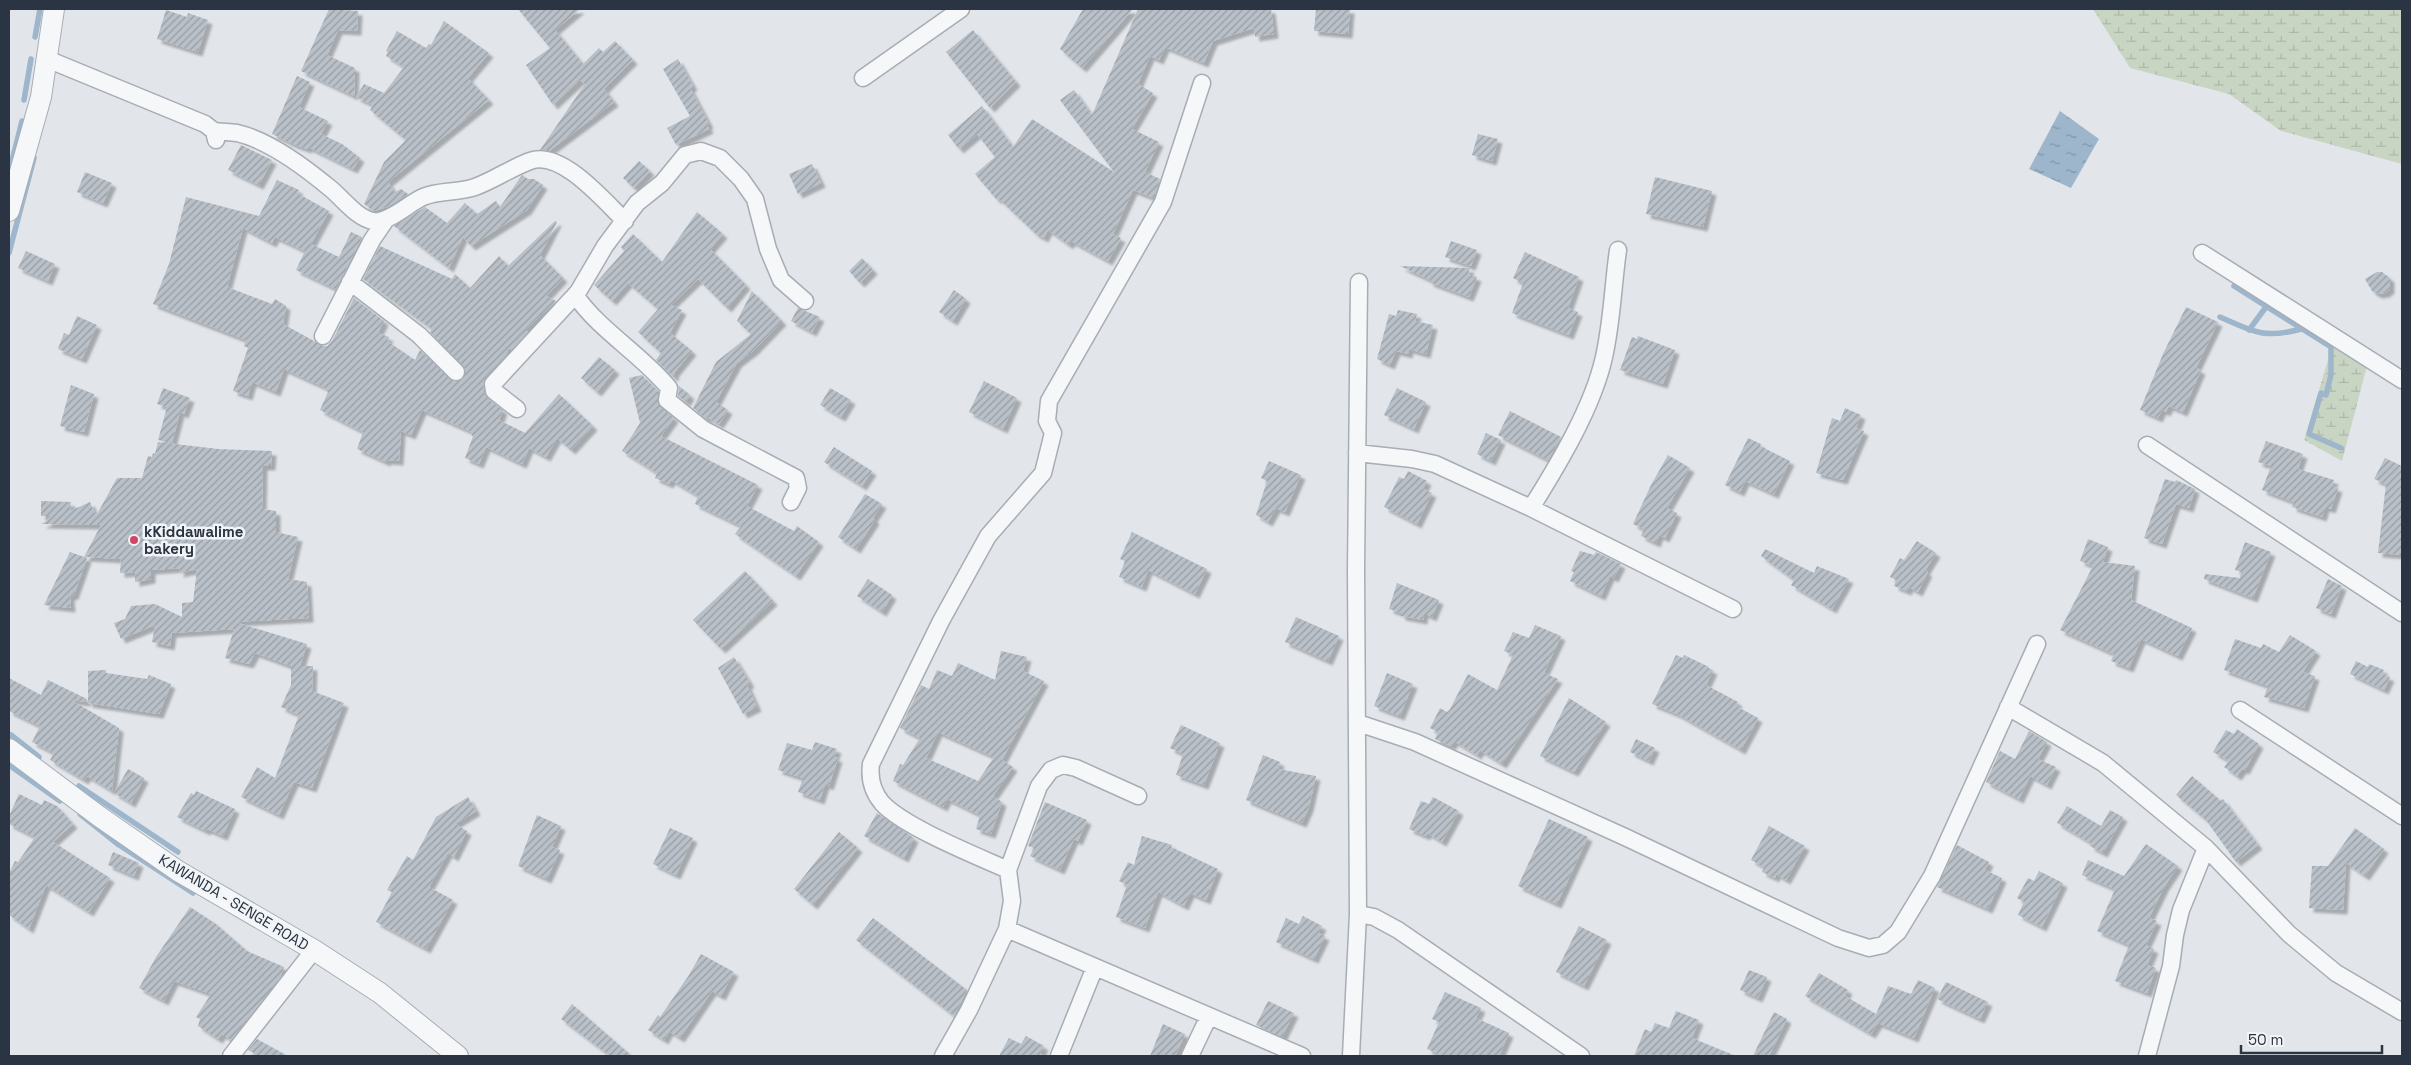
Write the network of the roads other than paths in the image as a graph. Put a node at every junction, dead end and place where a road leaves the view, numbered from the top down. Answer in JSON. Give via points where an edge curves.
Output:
{"nodes":[{"id":1,"x":54,"y":9,"type":"edge"},
{"id":2,"x":961,"y":9,"type":"edge"},
{"id":3,"x":47,"y":59,"type":"junction"},
{"id":4,"x":863,"y":78,"type":"dead end"},
{"id":5,"x":1202,"y":83,"type":"dead end"},
{"id":6,"x":9,"y":211,"type":"edge"},
{"id":7,"x":625,"y":220,"type":"junction"},
{"id":8,"x":385,"y":221,"type":"junction"},
{"id":9,"x":1618,"y":250,"type":"dead end"},
{"id":10,"x":2202,"y":252,"type":"dead end"},
{"id":11,"x":350,"y":282,"type":"junction"},
{"id":12,"x":1359,"y":282,"type":"dead end"},
{"id":13,"x":575,"y":295,"type":"junction"},
{"id":14,"x":805,"y":301,"type":"dead end"},
{"id":15,"x":323,"y":336,"type":"dead end"},
{"id":16,"x":456,"y":372,"type":"dead end"},
{"id":17,"x":2402,"y":380,"type":"edge"},
{"id":18,"x":516,"y":409,"type":"dead end"},
{"id":19,"x":2147,"y":445,"type":"dead end"},
{"id":20,"x":1357,"y":453,"type":"junction"},
{"id":21,"x":791,"y":502,"type":"dead end"},
{"id":22,"x":1531,"y":508,"type":"junction"},
{"id":23,"x":1733,"y":609,"type":"dead end"},
{"id":24,"x":2402,"y":613,"type":"edge"},
{"id":25,"x":2037,"y":644,"type":"dead end"},
{"id":26,"x":2008,"y":707,"type":"junction"},
{"id":27,"x":2240,"y":710,"type":"dead end"},
{"id":28,"x":1358,"y":723,"type":"junction"},
{"id":29,"x":9,"y":749,"type":"edge"},
{"id":30,"x":1138,"y":796,"type":"dead end"},
{"id":31,"x":2402,"y":816,"type":"edge"},
{"id":32,"x":2206,"y":848,"type":"junction"},
{"id":33,"x":1008,"y":870,"type":"junction"},
{"id":34,"x":1358,"y":914,"type":"junction"},
{"id":35,"x":1007,"y":929,"type":"junction"},
{"id":36,"x":314,"y":950,"type":"junction"},
{"id":37,"x":1094,"y":967,"type":"junction"},
{"id":38,"x":2402,"y":1012,"type":"edge"},
{"id":39,"x":1209,"y":1016,"type":"junction"},
{"id":40,"x":1291,"y":1054,"type":"edge"},
{"id":41,"x":231,"y":1056,"type":"edge"},
{"id":42,"x":458,"y":1056,"type":"edge"},
{"id":43,"x":943,"y":1056,"type":"edge"},
{"id":44,"x":1059,"y":1056,"type":"edge"},
{"id":45,"x":1190,"y":1056,"type":"edge"},
{"id":46,"x":1351,"y":1056,"type":"edge"},
{"id":47,"x":1581,"y":1056,"type":"edge"},
{"id":48,"x":2147,"y":1056,"type":"edge"}],
"edges":[{"from":1,"to":3,"type":"street"},
{"from":2,"to":4,"type":"street"},
{"from":3,"to":6,"type":"street"},
{"from":3,"to":8,"type":"street","via":[[205,124],[215,135],[238,133],[273,148],[307,169],[353,210],[372,221]]},
{"from":5,"to":33,"type":"street","via":[[1163,202],[1049,401],[1048,420],[1053,433],[1043,473],[988,536],[941,621],[871,764],[872,788],[883,803],[912,824]]},
{"from":7,"to":8,"type":"street","via":[[572,172],[553,161],[531,160],[464,192],[425,196]]},
{"from":7,"to":13,"type":"street"},
{"from":7,"to":14,"type":"street","via":[[637,203],[662,183],[685,155],[701,151],[720,158],[741,179],[754,199],[768,249],[781,280]]},
{"from":8,"to":11,"type":"street"},
{"from":9,"to":22,"type":"street","via":[[1604,357],[1591,396],[1562,456]]},
{"from":10,"to":17,"type":"street"},
{"from":11,"to":15,"type":"street"},
{"from":11,"to":16,"type":"street","via":[[420,335]]},
{"from":12,"to":20,"type":"street"},
{"from":13,"to":18,"type":"street","via":[[493,384],[494,391]]},
{"from":13,"to":21,"type":"street","via":[[597,321],[659,376],[669,388],[667,400],[674,406],[703,429],[796,478],[798,488]]},
{"from":19,"to":24,"type":"street"},
{"from":20,"to":22,"type":"street","via":[[1435,464]]},
{"from":20,"to":28,"type":"street"},
{"from":22,"to":23,"type":"street"},
{"from":25,"to":26,"type":"street"},
{"from":26,"to":28,"type":"street","via":[[1932,876],[1898,932],[1883,946],[1869,948],[1838,938],[1415,742]]},
{"from":26,"to":32,"type":"street","via":[[2103,763]]},
{"from":27,"to":31,"type":"street"},
{"from":28,"to":34,"type":"street"},
{"from":29,"to":36,"type":"street","name":"KAWANDA - SENGE ROAD","via":[[178,871]]},
{"from":30,"to":33,"type":"street","via":[[1076,768],[1063,765],[1052,770],[1039,786]]},
{"from":32,"to":38,"type":"street","via":[[2289,934],[2336,973]]},
{"from":32,"to":48,"type":"street","via":[[2181,910],[2171,966]]},
{"from":33,"to":35,"type":"street","via":[[1012,901]]},
{"from":34,"to":46,"type":"street"},
{"from":34,"to":47,"type":"street","via":[[1374,917],[1398,930]]},
{"from":35,"to":37,"type":"street"},
{"from":35,"to":43,"type":"street"},
{"from":36,"to":41,"type":"street"},
{"from":36,"to":42,"type":"street","name":"KAWANDA - SENGE ROAD","via":[[380,993]]},
{"from":37,"to":39,"type":"street"},
{"from":37,"to":44,"type":"street"},
{"from":39,"to":40,"type":"street"},
{"from":39,"to":45,"type":"street"}]}
